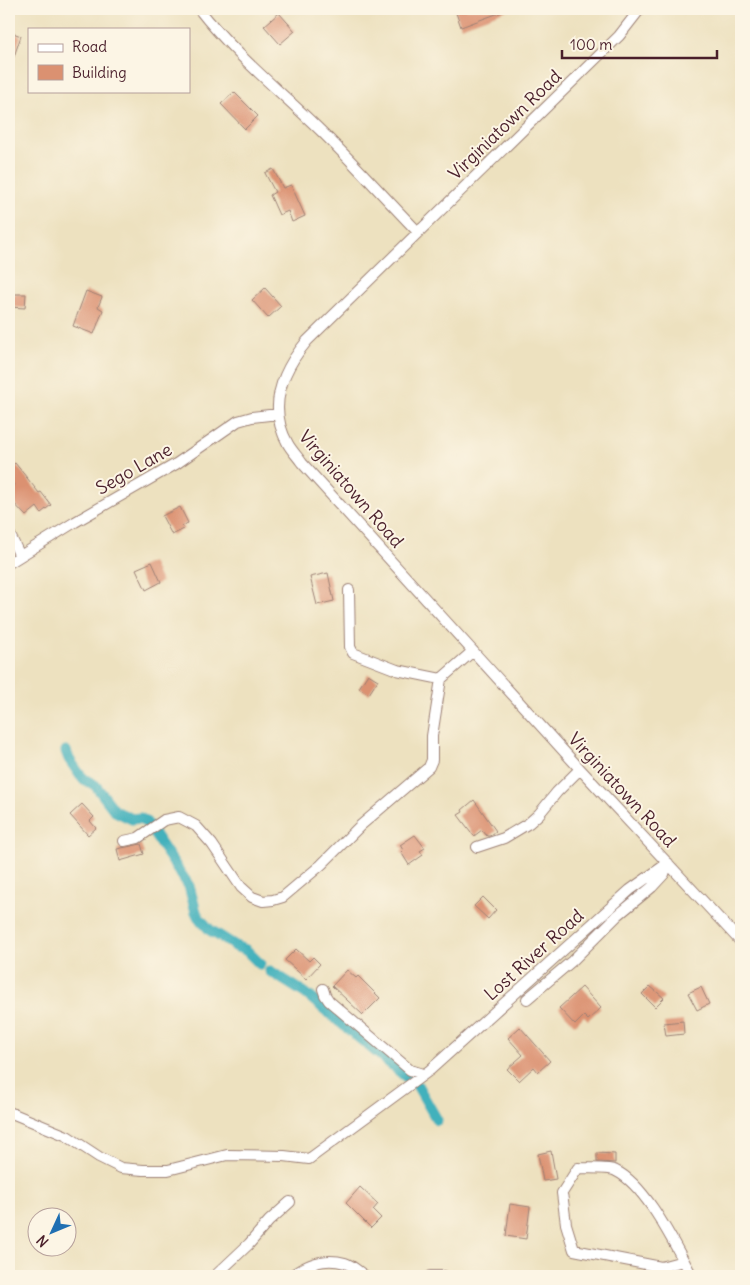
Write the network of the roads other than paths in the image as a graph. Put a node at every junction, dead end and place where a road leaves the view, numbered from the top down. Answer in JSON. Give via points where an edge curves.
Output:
{"nodes":[{"id":1,"x":198,"y":9,"type":"edge"},
{"id":2,"x":640,"y":9,"type":"edge"},
{"id":3,"x":418,"y":232,"type":"junction"},
{"id":4,"x":278,"y":414,"type":"junction"},
{"id":5,"x":9,"y":533,"type":"edge"},
{"id":6,"x":20,"y":556,"type":"junction"},
{"id":7,"x":9,"y":563,"type":"edge"},
{"id":8,"x":349,"y":590,"type":"dead end"},
{"id":9,"x":473,"y":651,"type":"junction"},
{"id":10,"x":441,"y":678,"type":"junction"},
{"id":11,"x":580,"y":769,"type":"junction"},
{"id":12,"x":124,"y":841,"type":"dead end"},
{"id":13,"x":477,"y":848,"type":"dead end"},
{"id":14,"x":668,"y":863,"type":"junction"},
{"id":15,"x":741,"y":942,"type":"edge"},
{"id":16,"x":323,"y":989,"type":"dead end"},
{"id":17,"x":527,"y":999,"type":"dead end"},
{"id":18,"x":424,"y":1074,"type":"junction"},
{"id":19,"x":9,"y":1112,"type":"edge"},
{"id":20,"x":290,"y":1202,"type":"dead end"},
{"id":21,"x":683,"y":1261,"type":"junction"},
{"id":22,"x":215,"y":1276,"type":"edge"},
{"id":23,"x":292,"y":1276,"type":"edge"},
{"id":24,"x":366,"y":1276,"type":"edge"},
{"id":25,"x":430,"y":1276,"type":"edge"},
{"id":26,"x":444,"y":1276,"type":"edge"},
{"id":27,"x":692,"y":1276,"type":"edge"}],
"edges":[{"from":1,"to":3,"type":"street","via":[[246,62],[320,130]]},
{"from":2,"to":3,"type":"street","name":"Virginiatown Road","via":[[619,36]]},
{"from":3,"to":4,"type":"street","name":"Virginiatown Road","via":[[298,352],[283,379]]},
{"from":4,"to":6,"type":"street","name":"Sego Lane","via":[[238,421],[176,464]]},
{"from":4,"to":9,"type":"street","name":"Virginiatown Road","via":[[282,431],[302,463]]},
{"from":5,"to":6,"type":"street"},
{"from":6,"to":7,"type":"street","name":"Sego Lane"},
{"from":8,"to":10,"type":"street","via":[[350,647],[353,653],[397,670]]},
{"from":9,"to":10,"type":"street"},
{"from":9,"to":11,"type":"street","name":"Virginiatown Road"},
{"from":10,"to":12,"type":"street","via":[[429,767],[283,897],[263,901],[252,897],[196,826],[179,817],[164,820],[138,838]]},
{"from":11,"to":13,"type":"street","via":[[529,823],[504,838]]},
{"from":11,"to":14,"type":"street","name":"Virginiatown Road"},
{"from":14,"to":15,"type":"street","name":"Virginiatown Road"},
{"from":14,"to":17,"type":"street","via":[[664,874],[652,887]]},
{"from":14,"to":18,"type":"street","name":"Lost River Road","via":[[630,890]]},
{"from":16,"to":18,"type":"street","via":[[330,1001],[410,1070]]},
{"from":18,"to":19,"type":"street","name":"Lost River Road","via":[[310,1159],[226,1155],[168,1170],[122,1168],[98,1157],[67,1136]]},
{"from":20,"to":22,"type":"street"},
{"from":21,"to":21,"type":"street","via":[[637,1186],[615,1170],[578,1168],[562,1193],[574,1250],[661,1267]]},
{"from":21,"to":27,"type":"street"},
{"from":23,"to":24,"type":"street","via":[[306,1265],[326,1261],[346,1263]]},
{"from":25,"to":26,"type":"street"}]}
